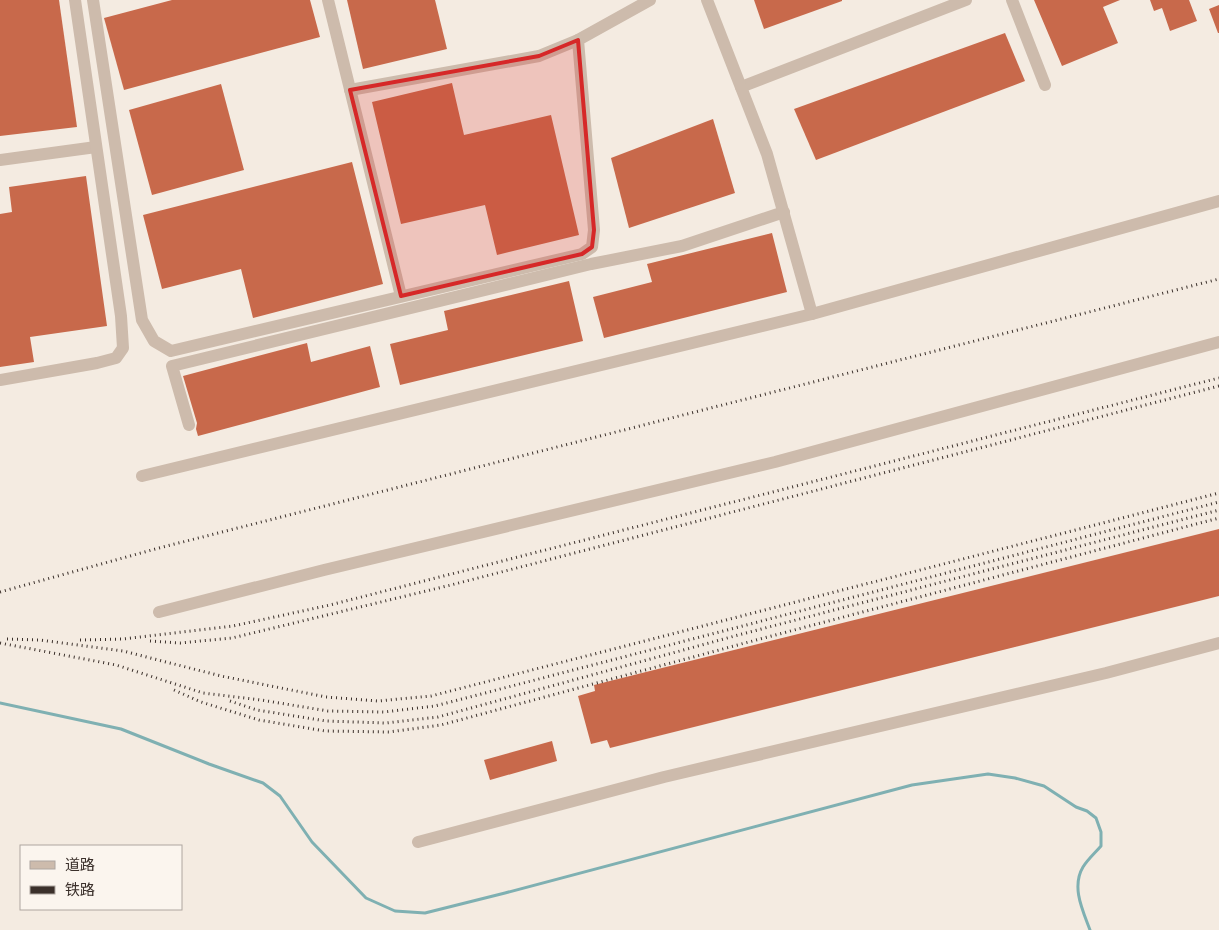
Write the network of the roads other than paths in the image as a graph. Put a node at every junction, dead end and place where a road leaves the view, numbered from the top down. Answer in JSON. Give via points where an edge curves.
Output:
{"nodes":[{"id":1,"x":75,"y":0,"type":"edge"},
{"id":2,"x":92,"y":0,"type":"edge"},
{"id":3,"x":328,"y":0,"type":"edge"},
{"id":4,"x":650,"y":0,"type":"edge"},
{"id":5,"x":707,"y":0,"type":"edge"},
{"id":6,"x":966,"y":0,"type":"edge"},
{"id":7,"x":1012,"y":0,"type":"edge"},
{"id":8,"x":578,"y":40,"type":"junction"},
{"id":9,"x":1045,"y":85,"type":"dead end"},
{"id":10,"x":741,"y":87,"type":"junction"},
{"id":11,"x":350,"y":90,"type":"junction"},
{"id":12,"x":96,"y":148,"type":"junction"},
{"id":13,"x":0,"y":160,"type":"edge"},
{"id":14,"x":1219,"y":201,"type":"edge"},
{"id":15,"x":784,"y":212,"type":"junction"},
{"id":16,"x":400,"y":296,"type":"junction"},
{"id":17,"x":812,"y":314,"type":"junction"},
{"id":18,"x":1219,"y":342,"type":"edge"},
{"id":19,"x":0,"y":380,"type":"edge"},
{"id":20,"x":189,"y":425,"type":"dead end"},
{"id":21,"x":142,"y":476,"type":"dead end"},
{"id":22,"x":159,"y":612,"type":"dead end"},
{"id":23,"x":1219,"y":643,"type":"edge"},
{"id":24,"x":418,"y":842,"type":"dead end"}],
"edges":[{"from":1,"to":12,"type":"street"},
{"from":2,"to":16,"type":"street","via":[[142,320],[154,342],[171,351]]},
{"from":3,"to":11,"type":"street"},
{"from":4,"to":8,"type":"street"},
{"from":5,"to":10,"type":"street"},
{"from":6,"to":10,"type":"street"},
{"from":7,"to":9,"type":"street"},
{"from":8,"to":11,"type":"street","via":[[539,56]]},
{"from":8,"to":16,"type":"street","via":[[594,230],[592,247],[582,254]]},
{"from":10,"to":15,"type":"street","via":[[767,154]]},
{"from":11,"to":16,"type":"street"},
{"from":12,"to":13,"type":"street"},
{"from":12,"to":19,"type":"street","via":[[123,348],[116,358],[97,363]]},
{"from":14,"to":17,"type":"street"},
{"from":15,"to":17,"type":"street"},
{"from":15,"to":20,"type":"street","via":[[682,246],[582,266],[172,366]]},
{"from":17,"to":21,"type":"street"},
{"from":18,"to":22,"type":"street","via":[[775,462]]},
{"from":23,"to":24,"type":"street","via":[[1106,673],[664,777]]}]}
